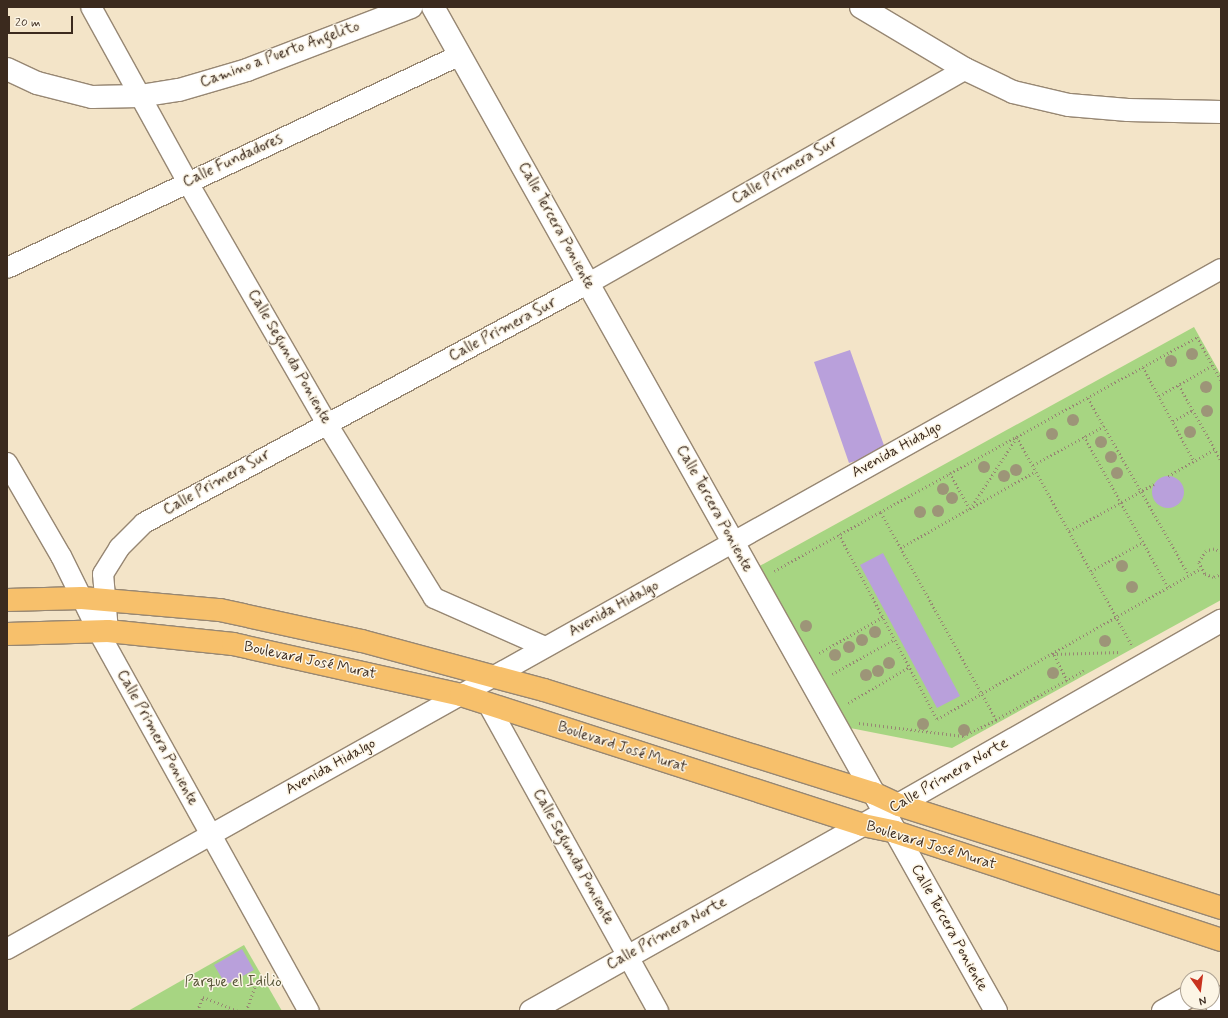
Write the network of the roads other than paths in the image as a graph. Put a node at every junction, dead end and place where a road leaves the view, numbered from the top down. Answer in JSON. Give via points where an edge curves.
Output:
{"nodes":[{"id":1,"x":90,"y":7,"type":"edge"},
{"id":2,"x":411,"y":7,"type":"edge"},
{"id":3,"x":433,"y":7,"type":"edge"},
{"id":4,"x":861,"y":7,"type":"edge"},
{"id":5,"x":460,"y":55,"type":"junction"},
{"id":6,"x":7,"y":69,"type":"edge"},
{"id":7,"x":965,"y":69,"type":"junction"},
{"id":8,"x":140,"y":96,"type":"junction"},
{"id":9,"x":1221,"y":112,"type":"edge"},
{"id":10,"x":188,"y":183,"type":"junction"},
{"id":11,"x":7,"y":268,"type":"edge"},
{"id":12,"x":1221,"y":269,"type":"edge"},
{"id":13,"x":588,"y":284,"type":"junction"},
{"id":14,"x":327,"y":424,"type":"junction"},
{"id":15,"x":7,"y":463,"type":"edge"},
{"id":16,"x":733,"y":542,"type":"junction"},
{"id":17,"x":82,"y":598,"type":"junction"},
{"id":18,"x":7,"y":600,"type":"edge"},
{"id":19,"x":105,"y":600,"type":"junction"},
{"id":20,"x":1221,"y":621,"type":"edge"},
{"id":21,"x":103,"y":631,"type":"junction"},
{"id":22,"x":7,"y":634,"type":"edge"},
{"id":23,"x":545,"y":647,"type":"junction"},
{"id":24,"x":495,"y":676,"type":"junction"},
{"id":25,"x":461,"y":695,"type":"junction"},
{"id":26,"x":488,"y":704,"type":"junction"},
{"id":27,"x":873,"y":794,"type":"junction"},
{"id":28,"x":892,"y":809,"type":"junction"},
{"id":29,"x":863,"y":825,"type":"junction"},
{"id":30,"x":895,"y":832,"type":"junction"},
{"id":31,"x":211,"y":835,"type":"junction"},
{"id":32,"x":1221,"y":908,"type":"edge"},
{"id":33,"x":1221,"y":940,"type":"edge"},
{"id":34,"x":7,"y":949,"type":"edge"},
{"id":35,"x":628,"y":956,"type":"junction"},
{"id":36,"x":1180,"y":1001,"type":"edge"},
{"id":37,"x":309,"y":1011,"type":"edge"},
{"id":38,"x":530,"y":1011,"type":"edge"},
{"id":39,"x":658,"y":1011,"type":"edge"},
{"id":40,"x":996,"y":1011,"type":"edge"},
{"id":41,"x":1163,"y":1011,"type":"edge"}],
"edges":[{"from":1,"to":8,"type":"street","name":"Calle Segunda Poniente"},
{"from":2,"to":8,"type":"street","name":"Camino a Puerto Angelito","via":[[247,70],[179,90]]},
{"from":3,"to":5,"type":"street","name":"Calle Tercera Poniente"},
{"from":4,"to":7,"type":"street"},
{"from":5,"to":10,"type":"street","name":"Calle Fundadores"},
{"from":5,"to":13,"type":"street","name":"Calle Tercera Poniente"},
{"from":6,"to":8,"type":"street","name":"Camino a Puerto Angelito","via":[[37,83],[92,97]]},
{"from":7,"to":9,"type":"street","via":[[1013,92],[1069,105],[1128,110]]},
{"from":7,"to":13,"type":"street","name":"Calle Primera Sur"},
{"from":8,"to":10,"type":"street","name":"Calle Segunda Poniente"},
{"from":10,"to":11,"type":"street","name":"Calle Fundadores"},
{"from":10,"to":14,"type":"street","name":"Calle Segunda Poniente"},
{"from":12,"to":16,"type":"street","name":"Avenida Hidalgo"},
{"from":13,"to":14,"type":"street","name":"Calle Primera Sur"},
{"from":13,"to":16,"type":"street","name":"Calle Tercera Poniente"},
{"from":14,"to":19,"type":"street","name":"Calle Primera Sur","via":[[144,523],[119,548],[102,574]]},
{"from":14,"to":23,"type":"street","name":"Calle Segunda Poniente","via":[[434,598]]},
{"from":15,"to":17,"type":"street","name":"Calle Primera Poniente"},
{"from":16,"to":23,"type":"street","name":"Avenida Hidalgo"},
{"from":16,"to":27,"type":"street","name":"Calle Tercera Poniente"},
{"from":17,"to":18,"type":"highway","name":"Boulevard José Murat"},
{"from":17,"to":19,"type":"highway","name":"Boulevard José Murat"},
{"from":17,"to":21,"type":"street","name":"Calle Primera Poniente"},
{"from":19,"to":21,"type":"street","name":"Calle Primera Sur"},
{"from":19,"to":24,"type":"highway","name":"Boulevard José Murat","via":[[220,610],[362,641]]},
{"from":20,"to":28,"type":"street","name":"Calle Primera Norte"},
{"from":21,"to":22,"type":"highway","name":"Boulevard José Murat"},
{"from":21,"to":25,"type":"highway","name":"Boulevard José Murat","via":[[233,644]]},
{"from":21,"to":31,"type":"street","name":"Calle Primera Poniente"},
{"from":23,"to":24,"type":"street","name":"Avenida Hidalgo"},
{"from":24,"to":25,"type":"street","name":"Avenida Hidalgo"},
{"from":24,"to":27,"type":"highway","name":"Boulevard José Murat"},
{"from":25,"to":26,"type":"highway","name":"Boulevard José Murat"},
{"from":25,"to":31,"type":"street","name":"Avenida Hidalgo"},
{"from":26,"to":29,"type":"highway","name":"Boulevard José Murat"},
{"from":26,"to":35,"type":"street","name":"Calle Segunda Poniente"},
{"from":27,"to":28,"type":"highway","name":"Boulevard José Murat"},
{"from":28,"to":29,"type":"street","name":"Calle Primera Norte"},
{"from":28,"to":30,"type":"street","name":"Calle Tercera Poniente"},
{"from":28,"to":32,"type":"highway","name":"Boulevard José Murat"},
{"from":29,"to":30,"type":"highway","name":"Boulevard José Murat"},
{"from":29,"to":35,"type":"street","name":"Calle Primera Norte"},
{"from":30,"to":33,"type":"highway","name":"Boulevard José Murat"},
{"from":30,"to":40,"type":"street","name":"Calle Tercera Poniente"},
{"from":31,"to":34,"type":"street","name":"Avenida Hidalgo"},
{"from":31,"to":37,"type":"street","name":"Calle Primera Poniente"},
{"from":35,"to":38,"type":"street","name":"Calle Primera Norte"},
{"from":35,"to":39,"type":"street","name":"Calle Segunda Poniente"},
{"from":36,"to":41,"type":"street"}]}
